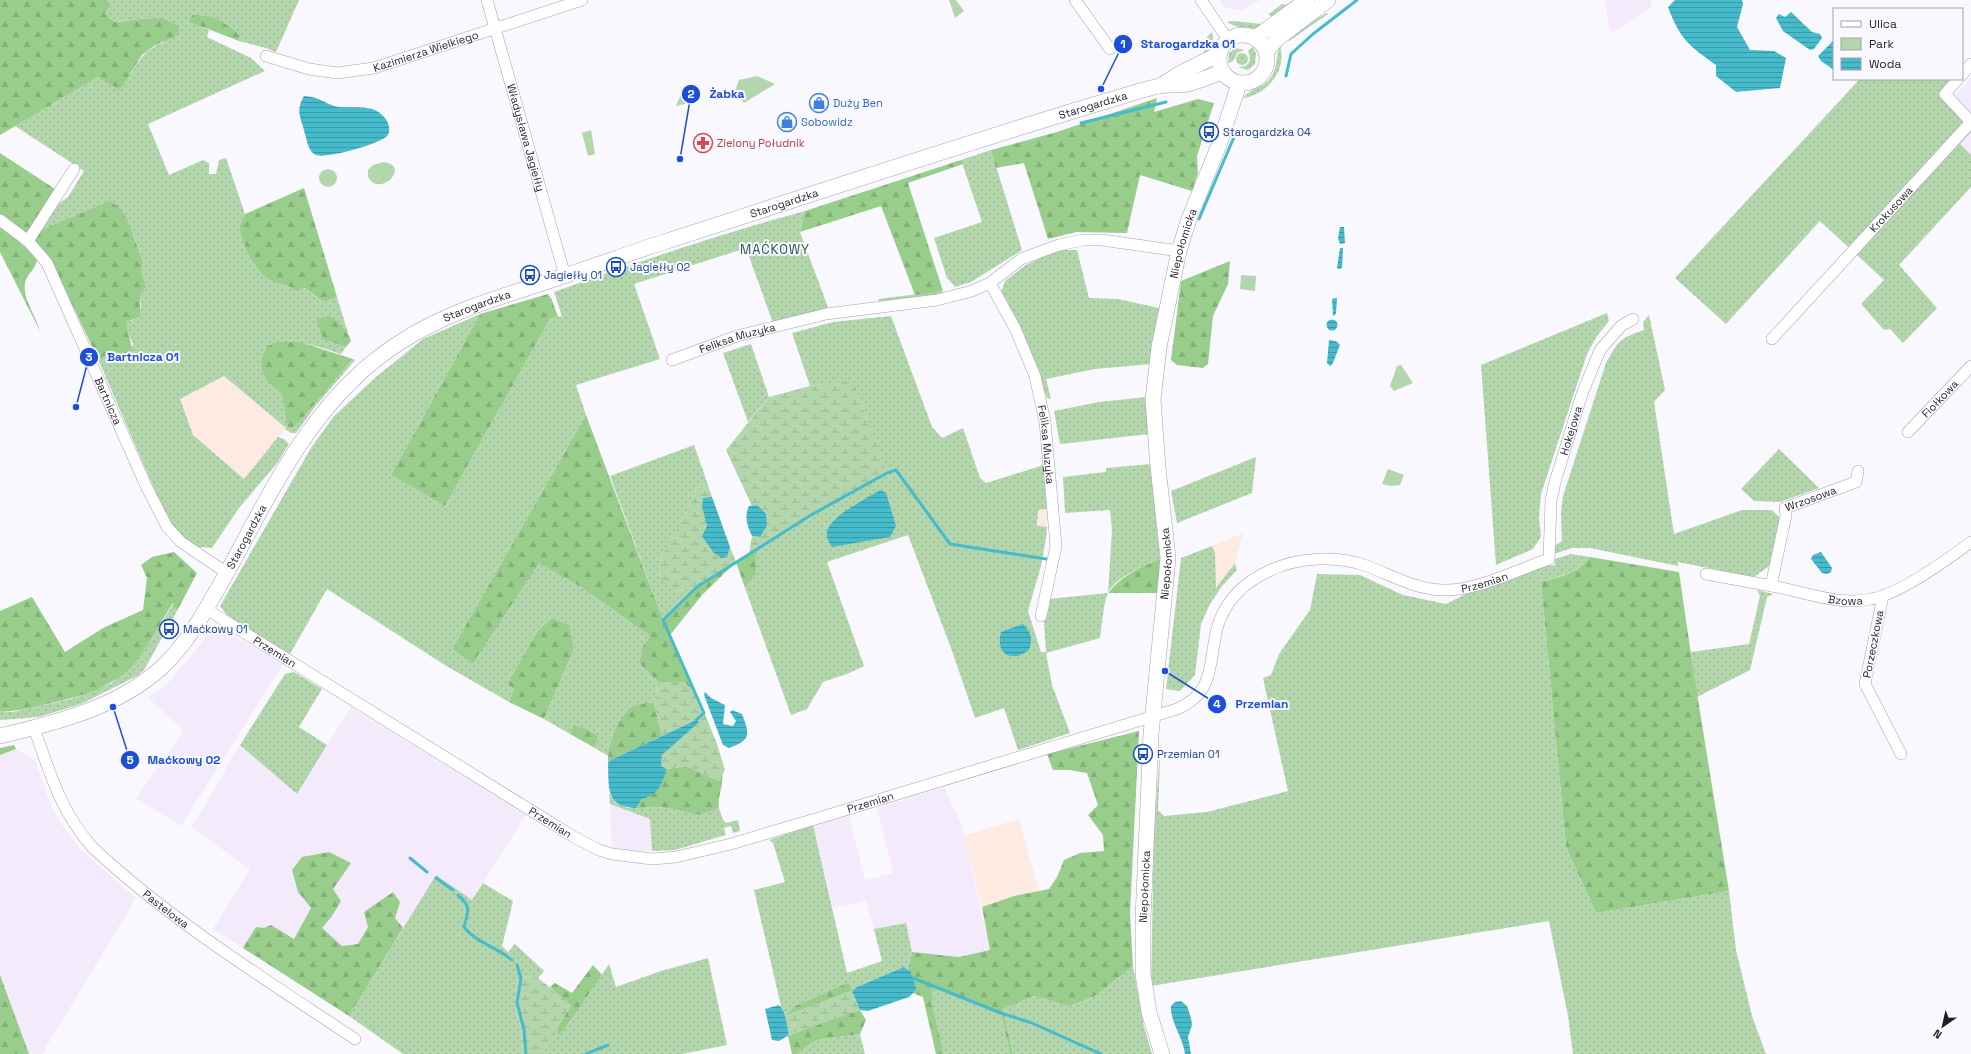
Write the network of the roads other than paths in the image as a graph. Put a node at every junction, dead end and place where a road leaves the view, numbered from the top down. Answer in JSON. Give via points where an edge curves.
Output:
{"nodes":[{"id":1,"x":487,"y":0,"type":"edge"},
{"id":2,"x":582,"y":0,"type":"edge"},
{"id":3,"x":1075,"y":0,"type":"edge"},
{"id":4,"x":1201,"y":0,"type":"edge"},
{"id":5,"x":1307,"y":0,"type":"edge"},
{"id":6,"x":1328,"y":0,"type":"edge"},
{"id":7,"x":495,"y":28,"type":"junction"},
{"id":8,"x":1255,"y":38,"type":"junction"},
{"id":9,"x":1228,"y":40,"type":"junction"},
{"id":10,"x":1110,"y":49,"type":"dead end"},
{"id":11,"x":1266,"y":52,"type":"junction"},
{"id":12,"x":1219,"y":54,"type":"junction"},
{"id":13,"x":266,"y":56,"type":"dead end"},
{"id":14,"x":1971,"y":64,"type":"edge"},
{"id":15,"x":1222,"y":72,"type":"junction"},
{"id":16,"x":1963,"y":73,"type":"edge"},
{"id":17,"x":1957,"y":80,"type":"edge"},
{"id":18,"x":1239,"y":84,"type":"junction"},
{"id":19,"x":1160,"y":86,"type":"junction"},
{"id":20,"x":74,"y":169,"type":"dead end"},
{"id":21,"x":0,"y":220,"type":"edge"},
{"id":22,"x":28,"y":241,"type":"junction"},
{"id":23,"x":1178,"y":252,"type":"junction"},
{"id":24,"x":565,"y":276,"type":"junction"},
{"id":25,"x":990,"y":283,"type":"junction"},
{"id":26,"x":1633,"y":319,"type":"dead end"},
{"id":27,"x":1772,"y":339,"type":"dead end"},
{"id":28,"x":672,"y":360,"type":"dead end"},
{"id":29,"x":1971,"y":366,"type":"edge"},
{"id":30,"x":1908,"y":432,"type":"dead end"},
{"id":31,"x":1858,"y":471,"type":"dead end"},
{"id":32,"x":1971,"y":542,"type":"edge"},
{"id":33,"x":1549,"y":560,"type":"joint"},
{"id":34,"x":227,"y":573,"type":"junction"},
{"id":35,"x":1706,"y":574,"type":"dead end"},
{"id":36,"x":1771,"y":586,"type":"junction"},
{"id":37,"x":1883,"y":596,"type":"junction"},
{"id":38,"x":206,"y":609,"type":"junction"},
{"id":39,"x":1040,"y":616,"type":"dead end"},
{"id":40,"x":1152,"y":716,"type":"junction"},
{"id":41,"x":34,"y":728,"type":"junction"},
{"id":42,"x":0,"y":736,"type":"edge"},
{"id":43,"x":1901,"y":754,"type":"dead end"},
{"id":44,"x":355,"y":1038,"type":"dead end"},
{"id":45,"x":1162,"y":1054,"type":"edge"}],
"edges":[{"from":1,"to":7,"type":"street","name":"Władysława Jagiełły"},
{"from":2,"to":7,"type":"street","name":"Kazimierza Wielkiego"},
{"from":3,"to":10,"type":"street"},
{"from":4,"to":9,"type":"street"},
{"from":5,"to":8,"type":"main road"},
{"from":6,"to":11,"type":"main road","via":[[1277,39]]},
{"from":7,"to":13,"type":"street","name":"Kazimierza Wielkiego","via":[[394,63],[363,70],[309,70]]},
{"from":7,"to":24,"type":"street","name":"Władysława Jagiełły"},
{"from":8,"to":9,"type":"main road","via":[[1241,35]]},
{"from":8,"to":11,"type":"main road"},
{"from":9,"to":12,"type":"main road"},
{"from":11,"to":18,"type":"main road","via":[[1266,68],[1262,75]]},
{"from":12,"to":15,"type":"main road"},
{"from":12,"to":19,"type":"main road","name":"Starogardzka"},
{"from":14,"to":16,"type":"street"},
{"from":15,"to":18,"type":"main road"},
{"from":15,"to":19,"type":"main road","name":"Starogardzka","via":[[1184,85]]},
{"from":17,"to":27,"type":"street","name":"Krokusowa","via":[[1944,94],[1971,122]]},
{"from":18,"to":23,"type":"main road","name":"Niepołomicka","via":[[1219,145]]},
{"from":19,"to":24,"type":"main road","name":"Starogardzka","via":[[883,171],[618,256]]},
{"from":20,"to":22,"type":"street"},
{"from":21,"to":22,"type":"street","name":"Bartnicza"},
{"from":22,"to":34,"type":"street","name":"Bartnicza","via":[[47,263],[146,486],[167,527],[181,542]]},
{"from":23,"to":25,"type":"street","name":"Feliksa Muzyka","via":[[1102,240],[1083,240],[1059,245],[1021,260]]},
{"from":23,"to":40,"type":"main road","name":"Niepołomicka","via":[[1159,346],[1154,400],[1168,558]]},
{"from":24,"to":34,"type":"main road","name":"Starogardzka","via":[[460,310],[414,333],[365,368],[329,405],[299,444]]},
{"from":25,"to":28,"type":"street","name":"Feliksa Muzyka","via":[[972,292],[937,300],[826,314],[737,336]]},
{"from":25,"to":39,"type":"street","name":"Feliksa Muzyka","via":[[1015,328],[1035,376],[1045,422],[1056,546]]},
{"from":26,"to":33,"type":"street","name":"Hokejowa","via":[[1621,326],[1600,350],[1585,388],[1552,495]]},
{"from":29,"to":30,"type":"street","name":"Fiołkowa"},
{"from":31,"to":36,"type":"street","name":"Wrzosowa","via":[[1856,482],[1785,508],[1786,515]]},
{"from":32,"to":37,"type":"street","name":"Bzowa","via":[[1943,562]]},
{"from":33,"to":40,"type":"street","name":"Przemian","via":[[1472,587],[1442,590],[1420,587],[1366,565],[1342,560],[1305,560],[1271,570],[1247,585],[1226,607],[1215,636],[1212,662],[1199,695],[1190,703]]},
{"from":34,"to":38,"type":"main road","name":"Starogardzka"},
{"from":35,"to":36,"type":"street","name":"Bzowa"},
{"from":36,"to":37,"type":"street","name":"Bzowa","via":[[1838,600],[1871,600]]},
{"from":37,"to":43,"type":"street","name":"Porzeczkowa","via":[[1864,684]]},
{"from":38,"to":40,"type":"street","name":"Przemian","via":[[574,837],[612,854],[652,859],[676,857],[731,844]]},
{"from":38,"to":41,"type":"main road","name":"Starogardzka","via":[[160,669],[136,687],[110,701]]},
{"from":40,"to":45,"type":"main road","name":"Niepołomicka","via":[[1143,974]]},
{"from":41,"to":42,"type":"main road","name":"Starogardzka"},
{"from":41,"to":44,"type":"street","name":"Pastelowa","via":[[62,803],[79,832],[92,847],[186,924],[255,973]]}]}
